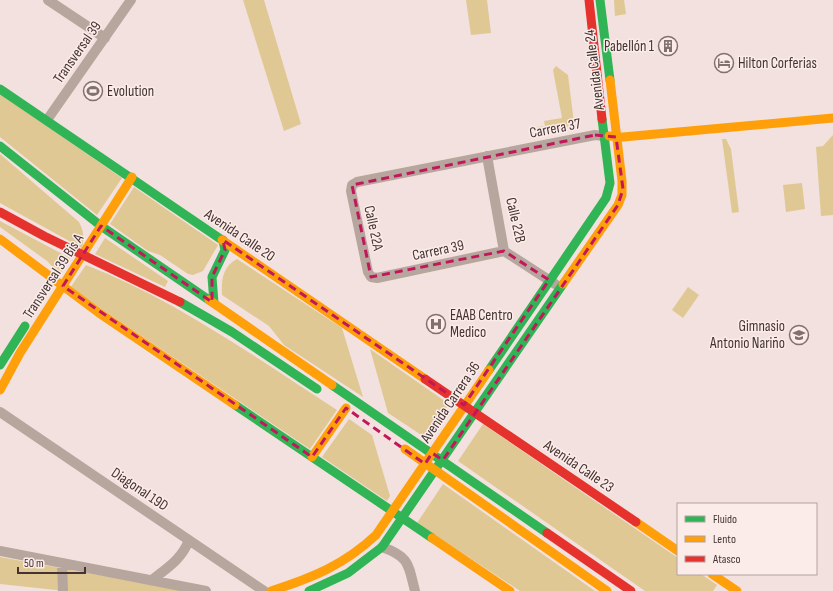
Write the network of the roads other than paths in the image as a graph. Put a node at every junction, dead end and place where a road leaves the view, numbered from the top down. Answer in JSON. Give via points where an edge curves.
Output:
{"nodes":[{"id":1,"x":48,"y":0,"type":"edge"},
{"id":2,"x":131,"y":0,"type":"edge"},
{"id":3,"x":589,"y":0,"type":"edge"},
{"id":4,"x":600,"y":0,"type":"edge"},
{"id":5,"x":104,"y":38,"type":"junction"},
{"id":6,"x":0,"y":89,"type":"edge"},
{"id":7,"x":833,"y":118,"type":"edge"},
{"id":8,"x":47,"y":120,"type":"junction"},
{"id":9,"x":604,"y":136,"type":"junction"},
{"id":10,"x":616,"y":137,"type":"junction"},
{"id":11,"x":0,"y":146,"type":"edge"},
{"id":12,"x":487,"y":156,"type":"junction"},
{"id":13,"x":132,"y":177,"type":"junction"},
{"id":14,"x":357,"y":182,"type":"joint"},
{"id":15,"x":0,"y":212,"type":"edge"},
{"id":16,"x":101,"y":226,"type":"junction"},
{"id":17,"x":0,"y":239,"type":"edge"},
{"id":18,"x":223,"y":240,"type":"junction"},
{"id":19,"x":504,"y":250,"type":"junction"},
{"id":20,"x":82,"y":255,"type":"junction"},
{"id":21,"x":51,"y":278,"type":"junction"},
{"id":22,"x":377,"y":278,"type":"joint"},
{"id":23,"x":549,"y":280,"type":"junction"},
{"id":24,"x":63,"y":286,"type":"junction"},
{"id":25,"x":561,"y":288,"type":"junction"},
{"id":26,"x":48,"y":289,"type":"dead end"},
{"id":27,"x":214,"y":303,"type":"junction"},
{"id":28,"x":30,"y":317,"type":"dead end"},
{"id":29,"x":0,"y":365,"type":"edge"},
{"id":30,"x":0,"y":390,"type":"edge"},
{"id":31,"x":327,"y":396,"type":"dead end"},
{"id":32,"x":464,"y":405,"type":"junction"},
{"id":33,"x":346,"y":408,"type":"dead end"},
{"id":34,"x":0,"y":412,"type":"edge"},
{"id":35,"x":475,"y":413,"type":"junction"},
{"id":36,"x":400,"y":446,"type":"dead end"},
{"id":37,"x":432,"y":453,"type":"junction"},
{"id":38,"x":312,"y":457,"type":"junction"},
{"id":39,"x":443,"y":460,"type":"junction"},
{"id":40,"x":425,"y":464,"type":"junction"},
{"id":41,"x":435,"y":471,"type":"junction"},
{"id":42,"x":392,"y":512,"type":"junction"},
{"id":43,"x":402,"y":518,"type":"junction"},
{"id":44,"x":189,"y":540,"type":"junction"},
{"id":45,"x":382,"y":547,"type":"junction"},
{"id":46,"x":677,"y":550,"type":"edge"},
{"id":47,"x":0,"y":551,"type":"edge"},
{"id":48,"x":62,"y":563,"type":"junction"},
{"id":49,"x":713,"y":575,"type":"edge"},
{"id":50,"x":152,"y":580,"type":"junction"},
{"id":51,"x":730,"y":589,"type":"edge"},
{"id":52,"x":63,"y":591,"type":"edge"},
{"id":53,"x":202,"y":591,"type":"edge"},
{"id":54,"x":264,"y":591,"type":"edge"},
{"id":55,"x":271,"y":591,"type":"edge"},
{"id":56,"x":309,"y":591,"type":"edge"},
{"id":57,"x":415,"y":591,"type":"edge"},
{"id":58,"x":510,"y":591,"type":"edge"},
{"id":59,"x":606,"y":591,"type":"edge"},
{"id":60,"x":631,"y":591,"type":"edge"}],
"edges":[{"from":1,"to":5,"type":"street"},
{"from":2,"to":5,"type":"street","name":"Transversal 39"},
{"from":3,"to":9,"type":"main road","name":"Avenida Calle 24"},
{"from":4,"to":10,"type":"main road","name":"Avenida Calle 24"},
{"from":5,"to":8,"type":"street","name":"Transversal 39"},
{"from":6,"to":8,"type":"main road","name":"Avenida Calle 20"},
{"from":7,"to":10,"type":"main road","name":"Carrera 37"},
{"from":8,"to":13,"type":"main road","name":"Avenida Calle 20"},
{"from":9,"to":10,"type":"main road","name":"Carrera 37"},
{"from":9,"to":12,"type":"street","name":"Carrera 37","via":[[595,135]]},
{"from":9,"to":23,"type":"main road","name":"Avenida Carrera 36","via":[[610,183],[606,198]]},
{"from":10,"to":25,"type":"main road","name":"Avenida Carrera 36","via":[[622,195],[612,215]]},
{"from":11,"to":16,"type":"main road"},
{"from":12,"to":14,"type":"street","name":"Carrera 37"},
{"from":12,"to":19,"type":"street","name":"Calle 22B"},
{"from":13,"to":16,"type":"main road","name":"Transversal 39 Bis A"},
{"from":13,"to":18,"type":"main road","name":"Avenida Calle 20"},
{"from":14,"to":22,"type":"street","name":"Calle 22A","via":[[352,185],[351,191],[368,272]]},
{"from":15,"to":20,"type":"main road"},
{"from":16,"to":20,"type":"main road","name":"Transversal 39 Bis A"},
{"from":16,"to":27,"type":"main road"},
{"from":17,"to":21,"type":"main road"},
{"from":18,"to":27,"type":"main road","via":[[226,250],[211,281]]},
{"from":18,"to":32,"type":"main road","name":"Avenida Calle 20"},
{"from":19,"to":22,"type":"street","name":"Carrera 39"},
{"from":19,"to":23,"type":"street","name":"Calle 22B"},
{"from":20,"to":24,"type":"main road","name":"Transversal 39 Bis A"},
{"from":20,"to":31,"type":"main road","via":[[181,302]]},
{"from":21,"to":24,"type":"main road"},
{"from":21,"to":26,"type":"main road","name":"Transversal 39 Bis A"},
{"from":23,"to":25,"type":"street","name":"Calle 22B"},
{"from":23,"to":32,"type":"main road","name":"Avenida Carrera 36"},
{"from":24,"to":30,"type":"main road","name":"Transversal 39 Bis A","via":[[20,353]]},
{"from":24,"to":38,"type":"main road"},
{"from":25,"to":35,"type":"main road","name":"Avenida Carrera 36"},
{"from":27,"to":37,"type":"main road"},
{"from":28,"to":29,"type":"main road","name":"Transversal 39 Bis A"},
{"from":32,"to":35,"type":"main road","name":"Avenida Calle 23"},
{"from":32,"to":37,"type":"main road","name":"Avenida Carrera 36"},
{"from":33,"to":38,"type":"main road"},
{"from":34,"to":44,"type":"street","name":"Diagonal 19D"},
{"from":35,"to":39,"type":"main road","name":"Avenida Carrera 36"},
{"from":35,"to":46,"type":"main road","name":"Avenida Calle 23"},
{"from":36,"to":40,"type":"main road"},
{"from":37,"to":39,"type":"main road"},
{"from":37,"to":40,"type":"main road","name":"Avenida Carrera 36"},
{"from":38,"to":42,"type":"main road"},
{"from":39,"to":41,"type":"main road","name":"Avenida Carrera 36"},
{"from":39,"to":60,"type":"main road"},
{"from":40,"to":41,"type":"main road"},
{"from":40,"to":42,"type":"main road","name":"Avenida Carrera 36"},
{"from":41,"to":43,"type":"main road","name":"Avenida Carrera 36"},
{"from":41,"to":59,"type":"main road"},
{"from":42,"to":43,"type":"main road"},
{"from":42,"to":55,"type":"main road","name":"Avenida Carrera 36","via":[[376,535],[347,560],[306,580]]},
{"from":43,"to":45,"type":"main road","name":"Avenida Carrera 36"},
{"from":43,"to":58,"type":"main road"},
{"from":44,"to":50,"type":"street","via":[[178,560]]},
{"from":44,"to":54,"type":"street","name":"Diagonal 19D"},
{"from":45,"to":56,"type":"main road","name":"Avenida Carrera 36","via":[[349,574]]},
{"from":45,"to":57,"type":"street","via":[[403,556],[409,567]]},
{"from":47,"to":48,"type":"street"},
{"from":48,"to":50,"type":"street"},
{"from":48,"to":52,"type":"street"},
{"from":49,"to":51,"type":"main road"},
{"from":50,"to":53,"type":"street"}]}
